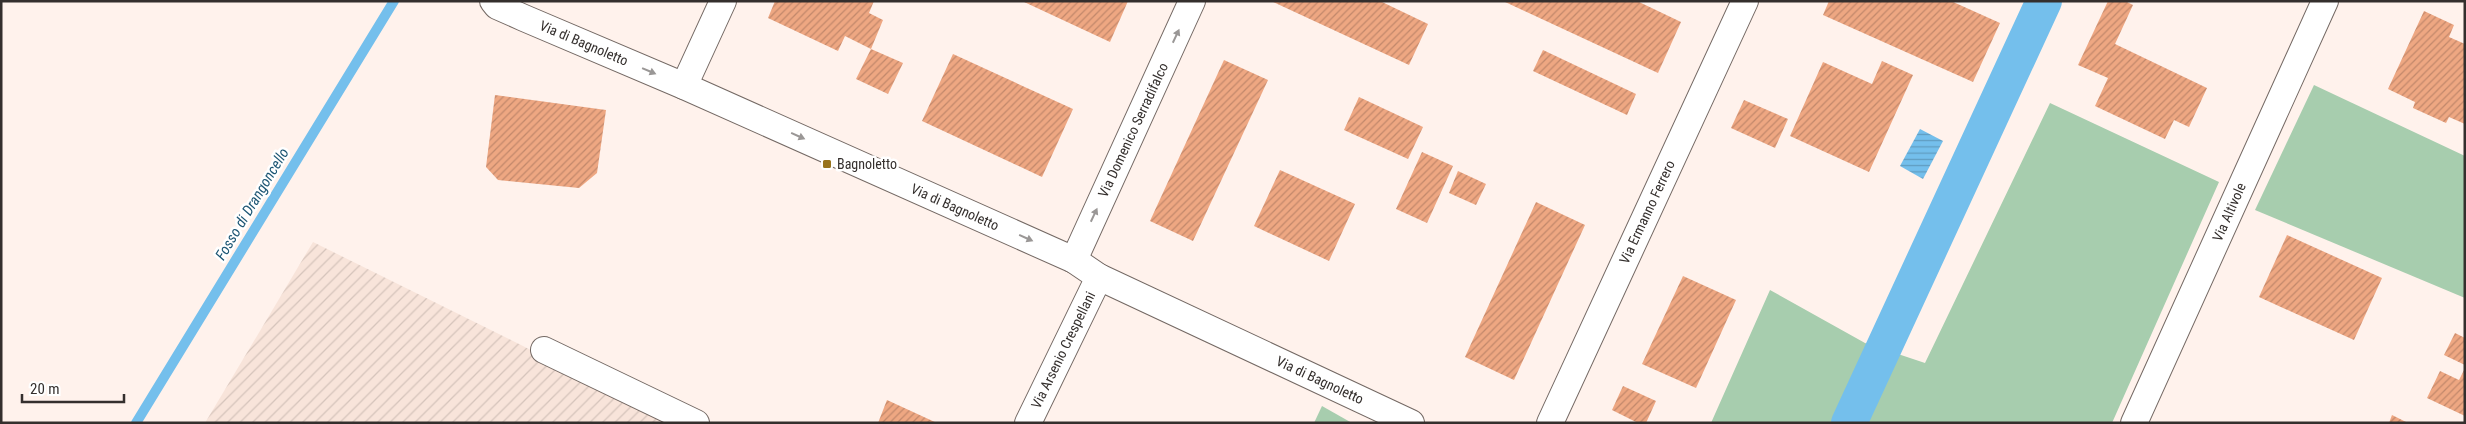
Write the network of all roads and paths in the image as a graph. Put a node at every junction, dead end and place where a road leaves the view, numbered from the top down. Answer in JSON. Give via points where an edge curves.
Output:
{"nodes":[{"id":1,"x":493,"y":1,"type":"edge"},
{"id":2,"x":724,"y":1,"type":"edge"},
{"id":3,"x":1192,"y":1,"type":"edge"},
{"id":4,"x":1745,"y":1,"type":"edge"},
{"id":5,"x":2325,"y":1,"type":"edge"},
{"id":6,"x":684,"y":86,"type":"junction"},
{"id":7,"x":1074,"y":260,"type":"junction"},
{"id":8,"x":1099,"y":277,"type":"junction"},
{"id":9,"x":544,"y":350,"type":"dead end"},
{"id":10,"x":696,"y":423,"type":"edge"},
{"id":11,"x":1028,"y":423,"type":"edge"},
{"id":12,"x":1411,"y":423,"type":"edge"},
{"id":13,"x":1550,"y":423,"type":"edge"},
{"id":14,"x":2134,"y":423,"type":"edge"}],
"edges":[{"from":1,"to":6,"type":"street","name":"Via di Bagnoletto","one_way":true,"via":[[497,6]]},
{"from":2,"to":6,"type":"street"},
{"from":7,"to":3,"type":"street","name":"Via Domenico Serradifalco","one_way":true},
{"from":4,"to":13,"type":"street","name":"Via Ermanno Ferrero"},
{"from":5,"to":14,"type":"street","name":"Via Altivole"},
{"from":6,"to":7,"type":"street","name":"Via di Bagnoletto","one_way":true},
{"from":7,"to":8,"type":"street","name":"Via di Bagnoletto"},
{"from":8,"to":11,"type":"street","name":"Via Arsenio Crespellani"},
{"from":8,"to":12,"type":"street","name":"Via di Bagnoletto"},
{"from":9,"to":10,"type":"street"}]}
